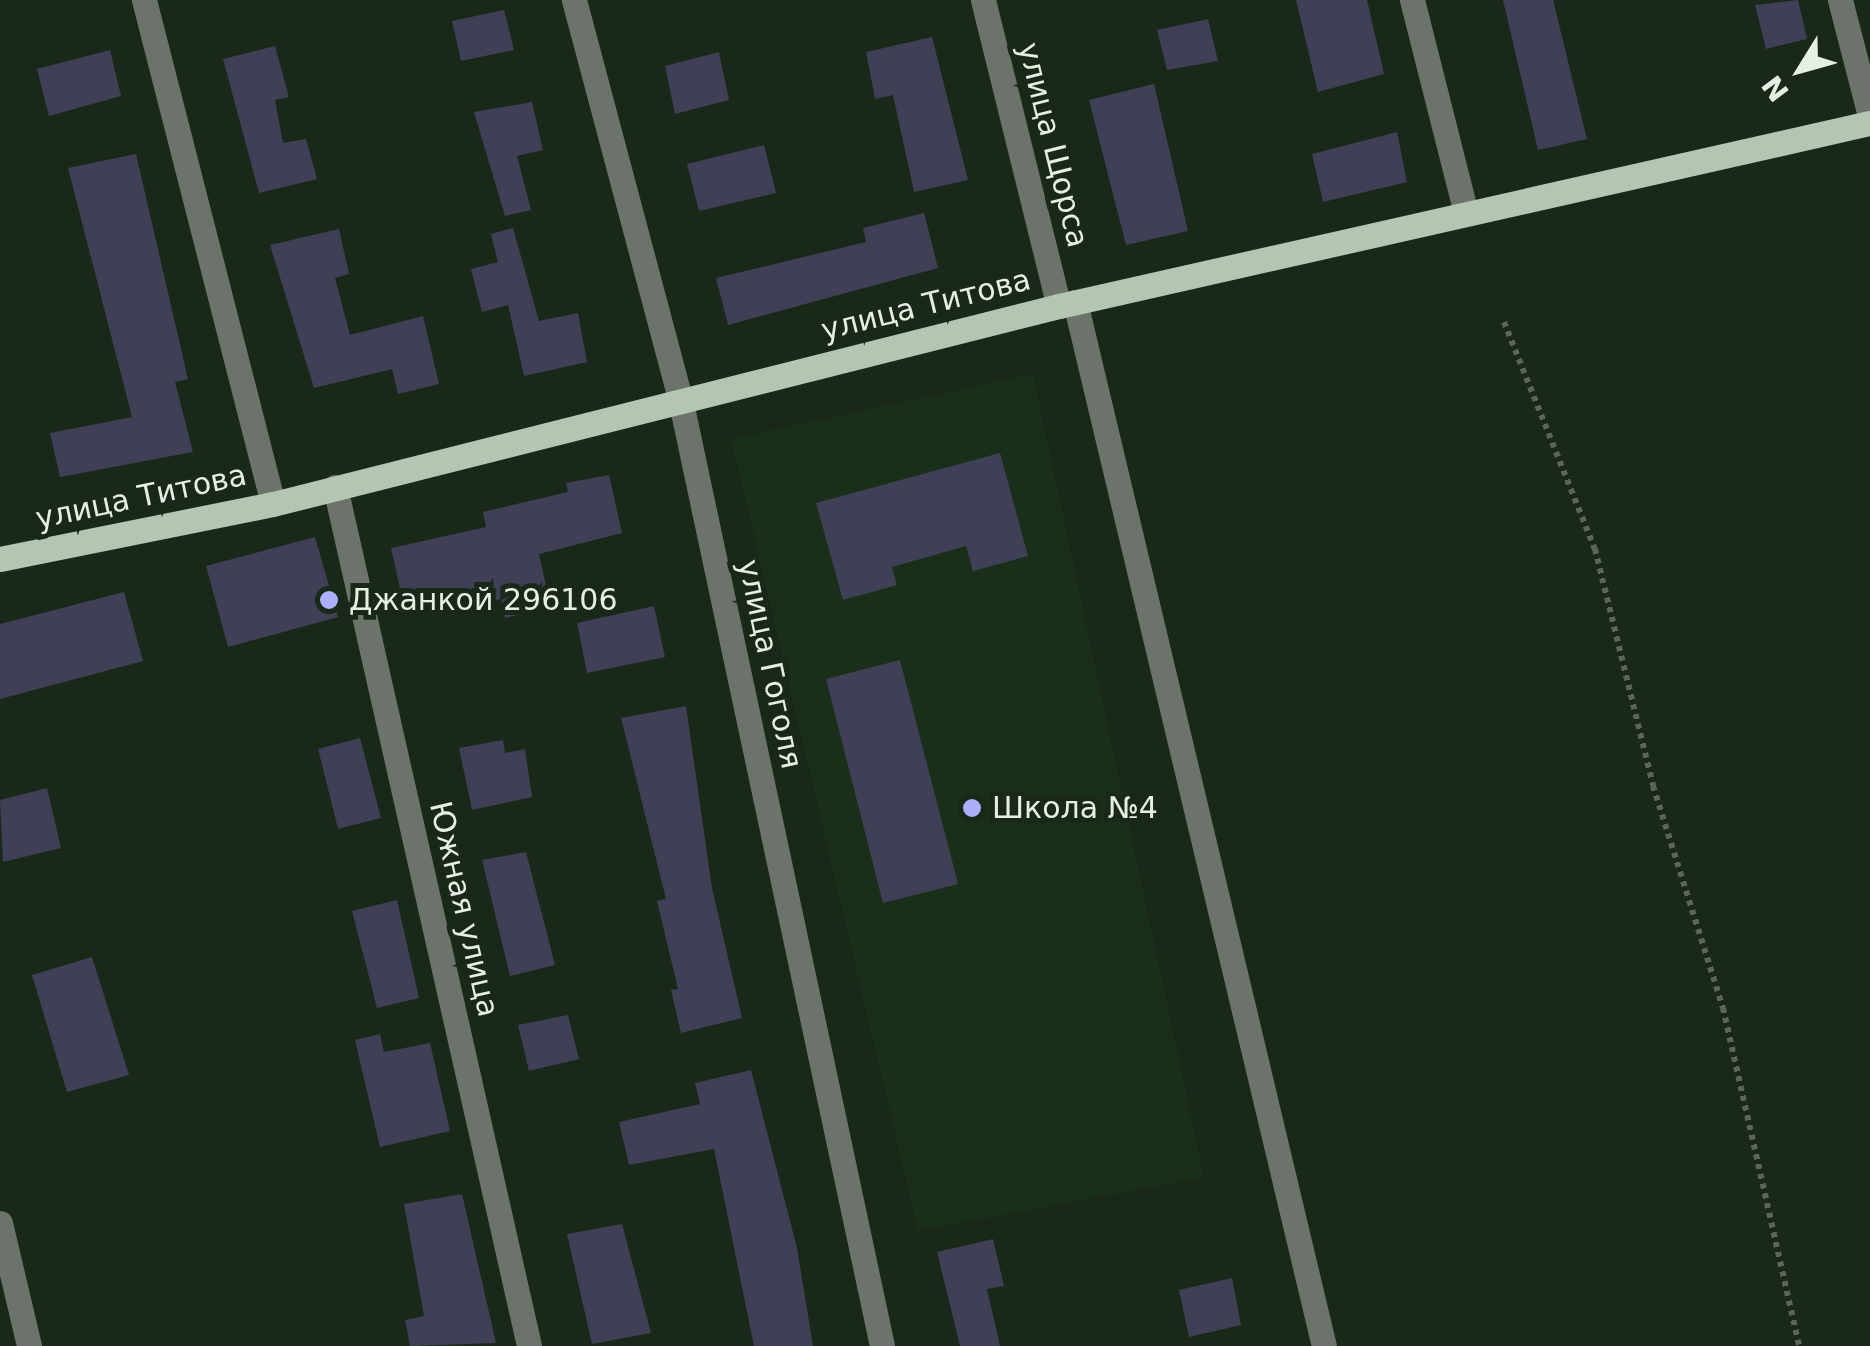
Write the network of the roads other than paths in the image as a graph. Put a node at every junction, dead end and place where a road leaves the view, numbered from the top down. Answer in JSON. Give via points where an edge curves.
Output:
{"nodes":[{"id":1,"x":144,"y":0,"type":"edge"},
{"id":2,"x":574,"y":0,"type":"edge"},
{"id":3,"x":983,"y":0,"type":"edge"},
{"id":4,"x":1412,"y":0,"type":"edge"},
{"id":5,"x":1840,"y":0,"type":"edge"},
{"id":6,"x":1870,"y":120,"type":"edge"},
{"id":7,"x":1466,"y":213,"type":"junction"},
{"id":8,"x":1067,"y":304,"type":"junction"},
{"id":9,"x":680,"y":398,"type":"junction"},
{"id":10,"x":336,"y":487,"type":"junction"},
{"id":11,"x":273,"y":504,"type":"junction"},
{"id":12,"x":0,"y":560,"type":"edge"},
{"id":13,"x":0,"y":1223,"type":"edge"},
{"id":14,"x":29,"y":1346,"type":"edge"},
{"id":15,"x":529,"y":1346,"type":"edge"},
{"id":16,"x":882,"y":1346,"type":"edge"},
{"id":17,"x":1324,"y":1346,"type":"edge"}],
"edges":[{"from":1,"to":11,"type":"street"},
{"from":2,"to":9,"type":"street","name":"улица Гоголя"},
{"from":3,"to":8,"type":"street","name":"улица Щорса"},
{"from":4,"to":7,"type":"street"},
{"from":5,"to":6,"type":"street"},
{"from":6,"to":7,"type":"main road","name":"улица Титова"},
{"from":7,"to":8,"type":"main road","name":"улица Титова"},
{"from":8,"to":9,"type":"main road","name":"улица Титова"},
{"from":8,"to":17,"type":"street","name":"улица Щорса"},
{"from":9,"to":10,"type":"main road","name":"улица Титова"},
{"from":9,"to":16,"type":"street","name":"улица Гоголя"},
{"from":10,"to":11,"type":"main road","name":"улица Титова"},
{"from":10,"to":15,"type":"street","name":"Южная улица"},
{"from":11,"to":12,"type":"main road","name":"улица Титова"},
{"from":13,"to":14,"type":"street"}]}
